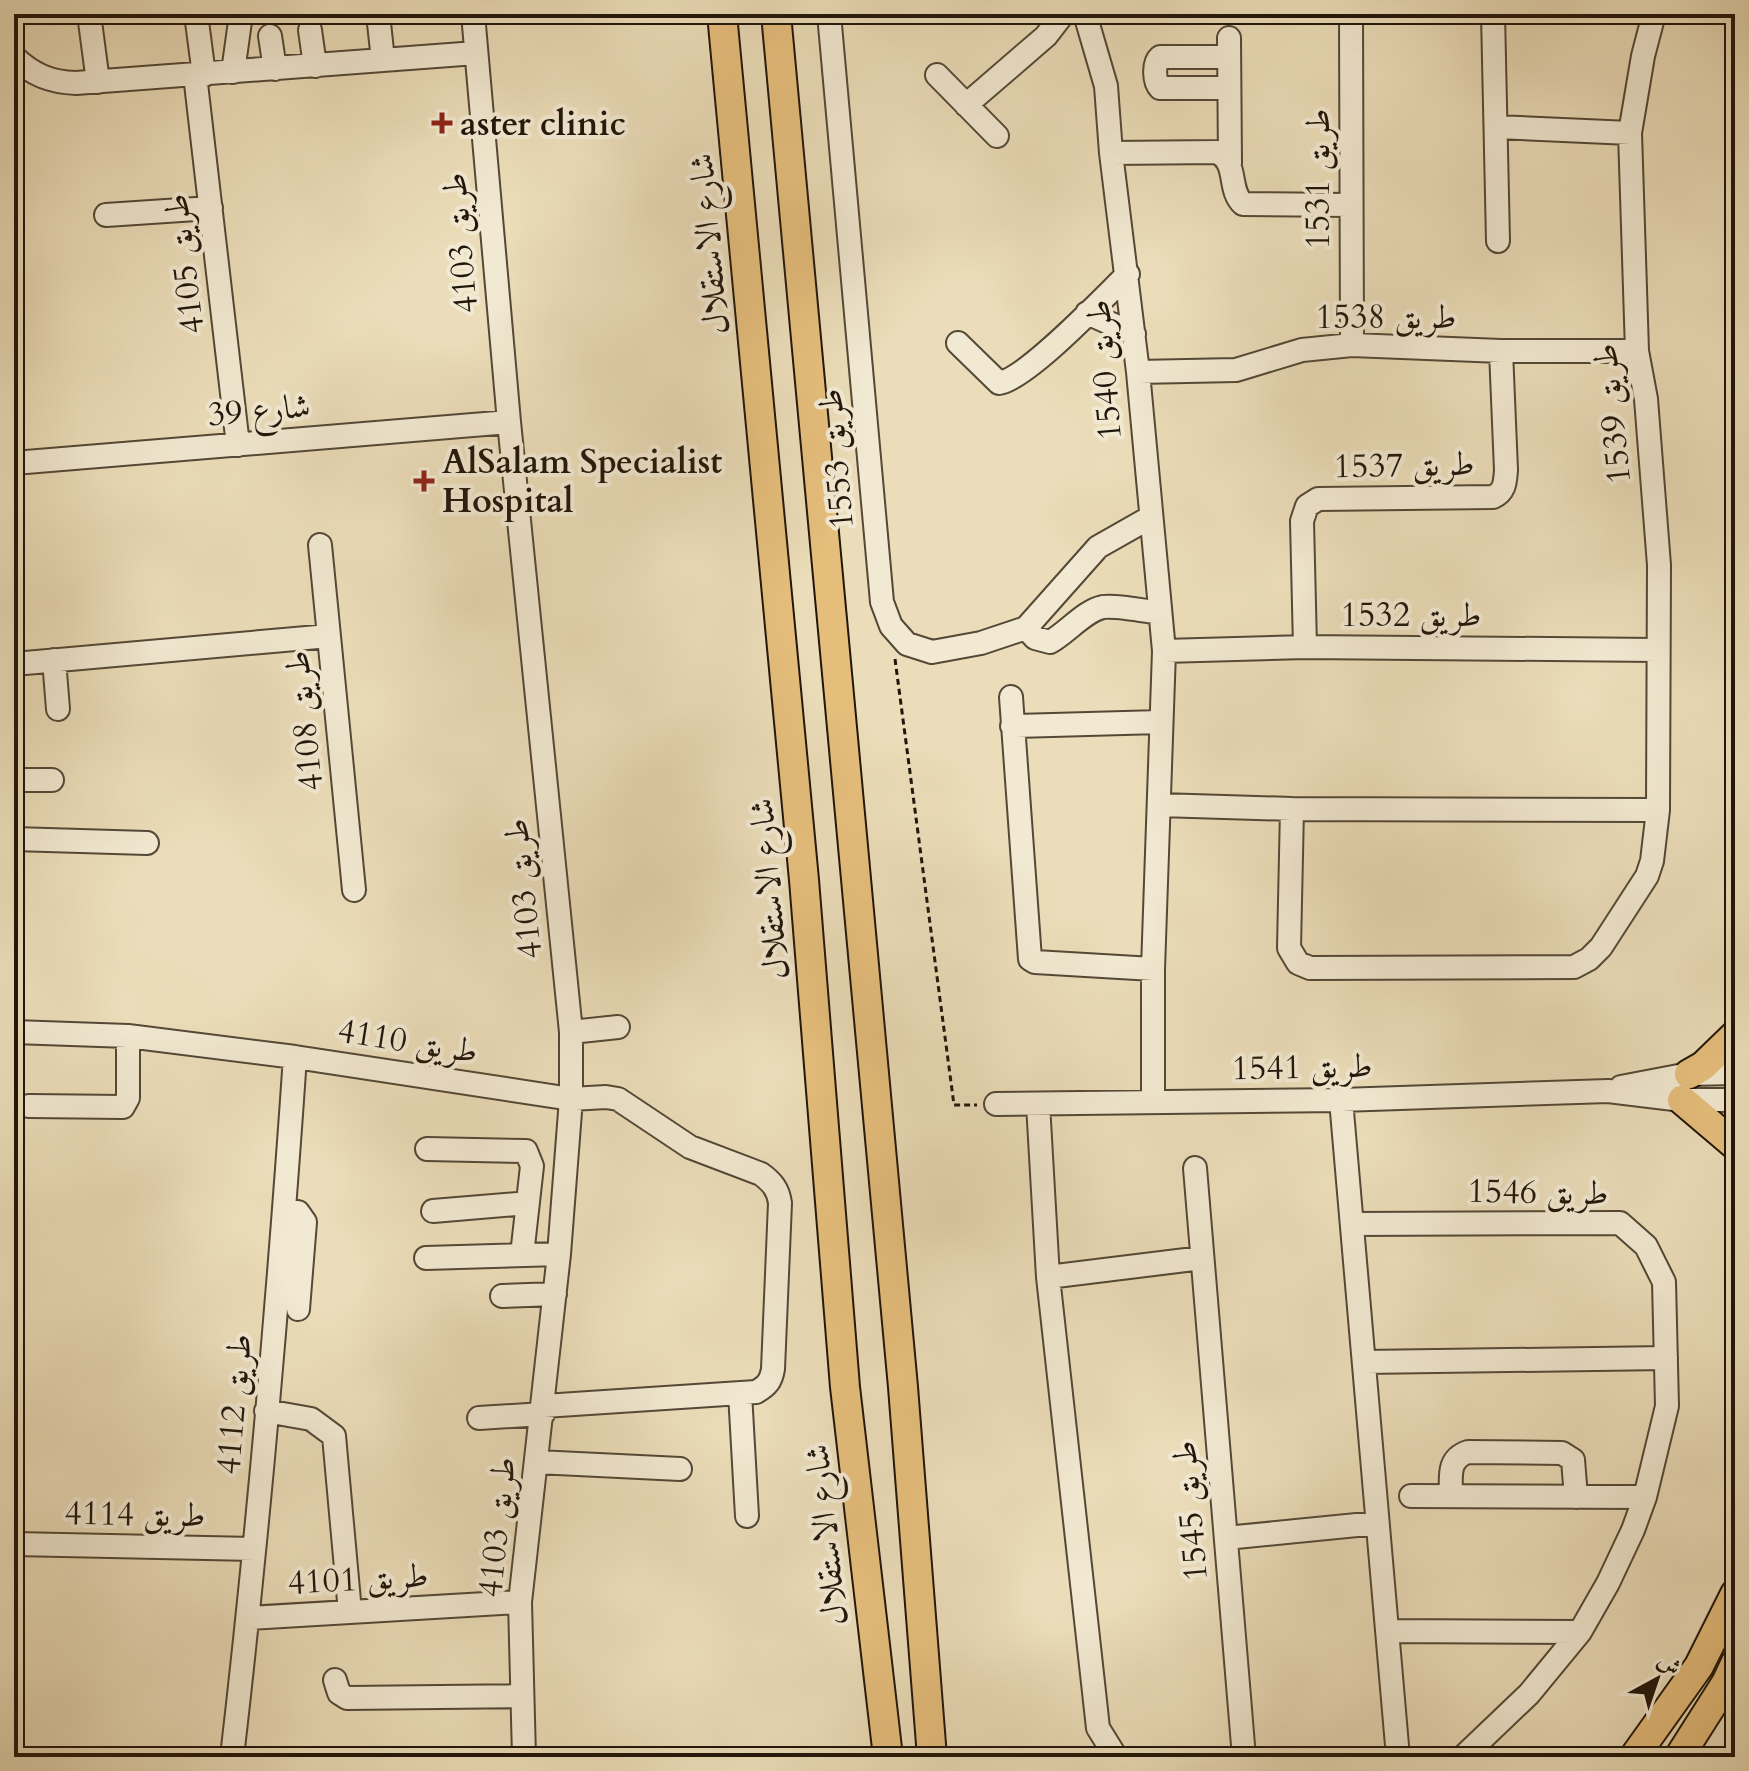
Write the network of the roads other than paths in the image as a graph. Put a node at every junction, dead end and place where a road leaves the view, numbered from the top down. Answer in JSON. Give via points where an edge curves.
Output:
{"nodes":[{"id":1,"x":89,"y":14,"type":"edge"},
{"id":2,"x":196,"y":14,"type":"edge"},
{"id":3,"x":241,"y":14,"type":"edge"},
{"id":4,"x":378,"y":14,"type":"edge"},
{"id":5,"x":473,"y":14,"type":"edge"},
{"id":6,"x":722,"y":14,"type":"edge"},
{"id":7,"x":776,"y":14,"type":"edge"},
{"id":8,"x":829,"y":14,"type":"edge"},
{"id":9,"x":1063,"y":14,"type":"edge"},
{"id":10,"x":1351,"y":14,"type":"edge"},
{"id":11,"x":1493,"y":14,"type":"edge"},
{"id":12,"x":1654,"y":14,"type":"edge"},
{"id":13,"x":1087,"y":21,"type":"edge"},
{"id":14,"x":310,"y":30,"type":"dead end"},
{"id":15,"x":270,"y":36,"type":"dead end"},
{"id":16,"x":1046,"y":36,"type":"junction"},
{"id":17,"x":476,"y":53,"type":"junction"},
{"id":18,"x":14,"y":57,"type":"edge"},
{"id":19,"x":383,"y":60,"type":"junction"},
{"id":20,"x":315,"y":66,"type":"junction"},
{"id":21,"x":275,"y":69,"type":"junction"},
{"id":22,"x":233,"y":72,"type":"junction"},
{"id":23,"x":200,"y":75,"type":"junction"},
{"id":24,"x":937,"y":75,"type":"dead end"},
{"id":25,"x":98,"y":82,"type":"junction"},
{"id":26,"x":1229,"y":88,"type":"junction"},
{"id":27,"x":966,"y":105,"type":"junction"},
{"id":28,"x":1497,"y":127,"type":"junction"},
{"id":29,"x":1630,"y":133,"type":"junction"},
{"id":30,"x":997,"y":136,"type":"dead end"},
{"id":31,"x":1111,"y":153,"type":"junction"},
{"id":32,"x":1230,"y":163,"type":"junction"},
{"id":33,"x":1350,"y":205,"type":"junction"},
{"id":34,"x":211,"y":208,"type":"junction"},
{"id":35,"x":106,"y":215,"type":"dead end"},
{"id":36,"x":1498,"y":241,"type":"dead end"},
{"id":37,"x":1128,"y":274,"type":"junction"},
{"id":38,"x":1087,"y":313,"type":"junction"},
{"id":39,"x":1134,"y":334,"type":"junction"},
{"id":40,"x":958,"y":343,"type":"dead end"},
{"id":41,"x":1352,"y":345,"type":"junction"},
{"id":42,"x":1501,"y":351,"type":"junction"},
{"id":43,"x":1637,"y":351,"type":"junction"},
{"id":44,"x":1138,"y":372,"type":"junction"},
{"id":45,"x":509,"y":422,"type":"junction"},
{"id":46,"x":238,"y":445,"type":"junction"},
{"id":47,"x":14,"y":463,"type":"edge"},
{"id":48,"x":1151,"y":517,"type":"junction"},
{"id":49,"x":1112,"y":540,"type":"junction"},
{"id":50,"x":320,"y":545,"type":"dead end"},
{"id":51,"x":1154,"y":553,"type":"junction"},
{"id":52,"x":1160,"y":613,"type":"junction"},
{"id":53,"x":1026,"y":628,"type":"junction"},
{"id":54,"x":329,"y":636,"type":"junction"},
{"id":55,"x":1305,"y":647,"type":"junction"},
{"id":56,"x":1658,"y":650,"type":"junction"},
{"id":57,"x":1164,"y":651,"type":"junction"},
{"id":58,"x":54,"y":660,"type":"junction"},
{"id":59,"x":14,"y":664,"type":"edge"},
{"id":60,"x":1011,"y":697,"type":"dead end"},
{"id":61,"x":58,"y":709,"type":"dead end"},
{"id":62,"x":1160,"y":722,"type":"junction"},
{"id":63,"x":1012,"y":726,"type":"junction"},
{"id":64,"x":14,"y":780,"type":"edge"},
{"id":65,"x":52,"y":780,"type":"dead end"},
{"id":66,"x":1160,"y":805,"type":"junction"},
{"id":67,"x":1292,"y":809,"type":"junction"},
{"id":68,"x":1658,"y":810,"type":"junction"},
{"id":69,"x":14,"y":839,"type":"edge"},
{"id":70,"x":147,"y":843,"type":"dead end"},
{"id":71,"x":354,"y":890,"type":"dead end"},
{"id":72,"x":1153,"y":969,"type":"junction"},
{"id":73,"x":618,"y":1027,"type":"dead end"},
{"id":74,"x":14,"y":1032,"type":"edge"},
{"id":75,"x":571,"y":1032,"type":"junction"},
{"id":76,"x":1735,"y":1035,"type":"edge"},
{"id":77,"x":128,"y":1036,"type":"junction"},
{"id":78,"x":295,"y":1057,"type":"junction"},
{"id":79,"x":1735,"y":1073,"type":"edge"},
{"id":80,"x":1685,"y":1087,"type":"junction"},
{"id":81,"x":571,"y":1099,"type":"junction"},
{"id":82,"x":1341,"y":1100,"type":"junction"},
{"id":83,"x":1735,"y":1100,"type":"edge"},
{"id":84,"x":1153,"y":1102,"type":"junction"},
{"id":85,"x":996,"y":1104,"type":"road end"},
{"id":86,"x":1038,"y":1104,"type":"junction"},
{"id":87,"x":29,"y":1106,"type":"dead end"},
{"id":88,"x":1735,"y":1145,"type":"edge"},
{"id":89,"x":427,"y":1149,"type":"dead end"},
{"id":90,"x":1195,"y":1168,"type":"dead end"},
{"id":91,"x":528,"y":1203,"type":"junction"},
{"id":92,"x":433,"y":1211,"type":"dead end"},
{"id":93,"x":1352,"y":1224,"type":"junction"},
{"id":94,"x":559,"y":1254,"type":"junction"},
{"id":95,"x":522,"y":1255,"type":"junction"},
{"id":96,"x":426,"y":1258,"type":"dead end"},
{"id":97,"x":1202,"y":1258,"type":"junction"},
{"id":98,"x":1048,"y":1277,"type":"junction"},
{"id":99,"x":555,"y":1294,"type":"junction"},
{"id":100,"x":502,"y":1296,"type":"dead end"},
{"id":101,"x":1666,"y":1358,"type":"junction"},
{"id":102,"x":1364,"y":1362,"type":"junction"},
{"id":103,"x":740,"y":1393,"type":"junction"},
{"id":104,"x":544,"y":1410,"type":"junction"},
{"id":105,"x":266,"y":1411,"type":"junction"},
{"id":106,"x":479,"y":1418,"type":"dead end"},
{"id":107,"x":537,"y":1462,"type":"junction"},
{"id":108,"x":680,"y":1469,"type":"dead end"},
{"id":109,"x":1411,"y":1496,"type":"dead end"},
{"id":110,"x":1451,"y":1496,"type":"junction"},
{"id":111,"x":1576,"y":1497,"type":"junction"},
{"id":112,"x":1645,"y":1497,"type":"junction"},
{"id":113,"x":747,"y":1516,"type":"dead end"},
{"id":114,"x":1377,"y":1523,"type":"junction"},
{"id":115,"x":1226,"y":1538,"type":"junction"},
{"id":116,"x":14,"y":1544,"type":"edge"},
{"id":117,"x":254,"y":1549,"type":"junction"},
{"id":118,"x":1735,"y":1594,"type":"edge"},
{"id":119,"x":520,"y":1602,"type":"junction"},
{"id":120,"x":350,"y":1612,"type":"junction"},
{"id":121,"x":248,"y":1618,"type":"junction"},
{"id":122,"x":1387,"y":1631,"type":"junction"},
{"id":123,"x":1580,"y":1632,"type":"junction"},
{"id":124,"x":1735,"y":1664,"type":"edge"},
{"id":125,"x":335,"y":1680,"type":"dead end"},
{"id":126,"x":522,"y":1696,"type":"junction"},
{"id":127,"x":232,"y":1757,"type":"edge"},
{"id":128,"x":524,"y":1757,"type":"edge"},
{"id":129,"x":888,"y":1757,"type":"edge"},
{"id":130,"x":932,"y":1757,"type":"edge"},
{"id":131,"x":1116,"y":1757,"type":"edge"},
{"id":132,"x":1244,"y":1757,"type":"edge"},
{"id":133,"x":1398,"y":1757,"type":"edge"},
{"id":134,"x":1463,"y":1757,"type":"edge"},
{"id":135,"x":1634,"y":1757,"type":"edge"},
{"id":136,"x":1679,"y":1757,"type":"edge"}],
"edges":[{"from":1,"to":25,"type":"street"},
{"from":2,"to":23,"type":"street","name":"طريق 4105"},
{"from":3,"to":22,"type":"street"},
{"from":4,"to":19,"type":"street"},
{"from":5,"to":17,"type":"street","name":"طريق 4103"},
{"from":6,"to":129,"type":"main road","name":"شارع الاستقلال","via":[[808,926],[845,1387]]},
{"from":7,"to":130,"type":"main road","via":[[903,1387]]},
{"from":8,"to":53,"type":"street","name":"طريق 1553","via":[[882,602],[891,626],[907,644],[932,652]]},
{"from":9,"to":16,"type":"street"},
{"from":10,"to":33,"type":"street","name":"طريق 1531"},
{"from":11,"to":28,"type":"street"},
{"from":12,"to":29,"type":"street","name":"طريق 1539"},
{"from":13,"to":16,"type":"street"},
{"from":13,"to":31,"type":"street","name":"طريق 1540","via":[[1106,86]]},
{"from":14,"to":20,"type":"street"},
{"from":15,"to":21,"type":"street"},
{"from":16,"to":27,"type":"street"},
{"from":17,"to":19,"type":"street"},
{"from":17,"to":45,"type":"street","name":"طريق 4103"},
{"from":18,"to":25,"type":"street","via":[[52,82]]},
{"from":19,"to":20,"type":"street"},
{"from":20,"to":21,"type":"street"},
{"from":21,"to":22,"type":"street"},
{"from":22,"to":23,"type":"street"},
{"from":23,"to":25,"type":"street"},
{"from":23,"to":34,"type":"street","name":"طريق 4105"},
{"from":24,"to":27,"type":"street"},
{"from":26,"to":26,"type":"street","via":[[1160,88],[1155,63],[1160,57],[1229,48]]},
{"from":26,"to":32,"type":"street"},
{"from":27,"to":30,"type":"street"},
{"from":28,"to":29,"type":"street"},
{"from":28,"to":36,"type":"street"},
{"from":29,"to":43,"type":"street","name":"طريق 1539"},
{"from":31,"to":32,"type":"street","via":[[1208,150]]},
{"from":31,"to":37,"type":"street","name":"طريق 1540"},
{"from":32,"to":33,"type":"street","via":[[1243,204]]},
{"from":33,"to":41,"type":"street","name":"طريق 1531"},
{"from":34,"to":35,"type":"street"},
{"from":34,"to":46,"type":"street","name":"طريق 4105"},
{"from":37,"to":38,"type":"street"},
{"from":37,"to":39,"type":"street","name":"طريق 1540"},
{"from":38,"to":39,"type":"street"},
{"from":38,"to":40,"type":"street","via":[[1056,345],[1005,382],[999,383]]},
{"from":39,"to":44,"type":"street","name":"طريق 1540"},
{"from":41,"to":42,"type":"street","name":"طريق 1538"},
{"from":41,"to":44,"type":"street","name":"طريق 1538","via":[[1302,350],[1236,370]]},
{"from":42,"to":43,"type":"street","name":"طريق 1538"},
{"from":42,"to":55,"type":"street","name":"طريق 1537","via":[[1506,470],[1501,494],[1318,499],[1307,506],[1302,521]]},
{"from":43,"to":56,"type":"street","name":"طريق 1539","via":[[1646,399],[1659,565]]},
{"from":44,"to":48,"type":"street","name":"طريق 1540"},
{"from":45,"to":46,"type":"street","name":"شارع 39"},
{"from":45,"to":75,"type":"street","name":"طريق 4103"},
{"from":46,"to":47,"type":"street","name":"شارع 39"},
{"from":48,"to":49,"type":"street"},
{"from":48,"to":51,"type":"street","name":"طريق 1540"},
{"from":49,"to":51,"type":"street"},
{"from":49,"to":53,"type":"street","via":[[1098,547]]},
{"from":50,"to":54,"type":"street","name":"طريق 4108"},
{"from":51,"to":52,"type":"street","name":"طريق 1540"},
{"from":52,"to":53,"type":"street","via":[[1104,607],[1050,642],[1035,638]]},
{"from":52,"to":57,"type":"street","name":"طريق 1540"},
{"from":54,"to":58,"type":"street"},
{"from":54,"to":71,"type":"street","name":"طريق 4108"},
{"from":55,"to":56,"type":"street","name":"طريق 1532"},
{"from":55,"to":57,"type":"street","name":"طريق 1532"},
{"from":56,"to":68,"type":"street","name":"طريق 1539"},
{"from":57,"to":62,"type":"street","name":"طريق 1540"},
{"from":58,"to":59,"type":"street"},
{"from":58,"to":61,"type":"street"},
{"from":60,"to":63,"type":"street"},
{"from":62,"to":63,"type":"street"},
{"from":62,"to":66,"type":"street","name":"طريق 1540"},
{"from":63,"to":72,"type":"street","via":[[1030,959]]},
{"from":64,"to":65,"type":"street"},
{"from":66,"to":67,"type":"street"},
{"from":66,"to":72,"type":"street","name":"طريق 1540"},
{"from":67,"to":68,"type":"street"},
{"from":67,"to":68,"type":"street","name":"طريق 1539","via":[[1289,948],[1298,963],[1310,968],[1574,967],[1601,947],[1647,876]]},
{"from":69,"to":70,"type":"street"},
{"from":72,"to":84,"type":"street","name":"طريق 1540"},
{"from":73,"to":75,"type":"street"},
{"from":74,"to":77,"type":"street","name":"طريق 4110"},
{"from":75,"to":81,"type":"street","name":"طريق 4103"},
{"from":76,"to":80,"type":"main road"},
{"from":77,"to":78,"type":"street","name":"طريق 4110"},
{"from":77,"to":87,"type":"street","via":[[128,1098],[123,1107]]},
{"from":78,"to":81,"type":"street","name":"طريق 4110"},
{"from":78,"to":105,"type":"street","name":"طريق 4112","via":[[285,1210],[296,1309]]},
{"from":79,"to":80,"type":"street","name":"طريق 1541"},
{"from":80,"to":82,"type":"street","name":"طريق 1541","via":[[1645,1080],[1608,1091]]},
{"from":80,"to":83,"type":"street","name":"طريق 1541"},
{"from":80,"to":88,"type":"main road"},
{"from":81,"to":94,"type":"street","name":"طريق 4103"},
{"from":81,"to":103,"type":"street","name":"طريق 4110","via":[[618,1099],[690,1147],[761,1174],[778,1192],[773,1369],[765,1387]]},
{"from":82,"to":84,"type":"street","name":"طريق 1541"},
{"from":82,"to":93,"type":"street"},
{"from":84,"to":86,"type":"street","name":"طريق 1541"},
{"from":85,"to":86,"type":"street","name":"طريق 1541"},
{"from":86,"to":98,"type":"street"},
{"from":89,"to":91,"type":"street","via":[[526,1151],[532,1166]]},
{"from":90,"to":97,"type":"street","name":"طريق 1545"},
{"from":91,"to":92,"type":"street"},
{"from":91,"to":95,"type":"street"},
{"from":93,"to":101,"type":"street","name":"طريق 1546","via":[[1620,1223],[1646,1246],[1664,1282]]},
{"from":93,"to":102,"type":"street"},
{"from":94,"to":95,"type":"street"},
{"from":94,"to":99,"type":"street","name":"طريق 4103"},
{"from":95,"to":96,"type":"street"},
{"from":97,"to":98,"type":"street"},
{"from":97,"to":115,"type":"street","name":"طريق 1545"},
{"from":98,"to":131,"type":"street","via":[[1098,1728]]},
{"from":99,"to":100,"type":"street"},
{"from":99,"to":104,"type":"street","name":"طريق 4103"},
{"from":101,"to":102,"type":"street"},
{"from":101,"to":112,"type":"street","name":"طريق 1546","via":[[1667,1406]]},
{"from":102,"to":114,"type":"street"},
{"from":103,"to":104,"type":"street"},
{"from":103,"to":113,"type":"street"},
{"from":104,"to":106,"type":"street"},
{"from":104,"to":107,"type":"street","name":"طريق 4103"},
{"from":105,"to":117,"type":"street","name":"طريق 4112"},
{"from":105,"to":120,"type":"street","via":[[311,1419],[334,1436]]},
{"from":107,"to":108,"type":"street"},
{"from":107,"to":119,"type":"street","name":"طريق 4103"},
{"from":109,"to":110,"type":"street"},
{"from":110,"to":111,"type":"street"},
{"from":110,"to":111,"type":"street","via":[[1454,1461],[1468,1452],[1571,1456]]},
{"from":111,"to":112,"type":"street"},
{"from":112,"to":123,"type":"street","name":"طريق 1546"},
{"from":114,"to":115,"type":"street"},
{"from":114,"to":122,"type":"street"},
{"from":115,"to":132,"type":"street","name":"طريق 1545"},
{"from":116,"to":117,"type":"street","name":"طريق 4114"},
{"from":117,"to":121,"type":"street","name":"طريق 4112"},
{"from":118,"to":135,"type":"main road","via":[[1699,1666]]},
{"from":119,"to":120,"type":"street","name":"طريق 4101"},
{"from":119,"to":126,"type":"street","name":"طريق 4103"},
{"from":120,"to":121,"type":"street","name":"طريق 4101"},
{"from":121,"to":127,"type":"street","name":"طريق 4112"},
{"from":122,"to":123,"type":"street"},
{"from":122,"to":133,"type":"street"},
{"from":123,"to":134,"type":"street","name":"طريق 1546","via":[[1529,1694]]},
{"from":124,"to":136,"type":"main road"},
{"from":125,"to":126,"type":"street","via":[[347,1698]]},
{"from":126,"to":128,"type":"street","name":"طريق 4103"}]}
